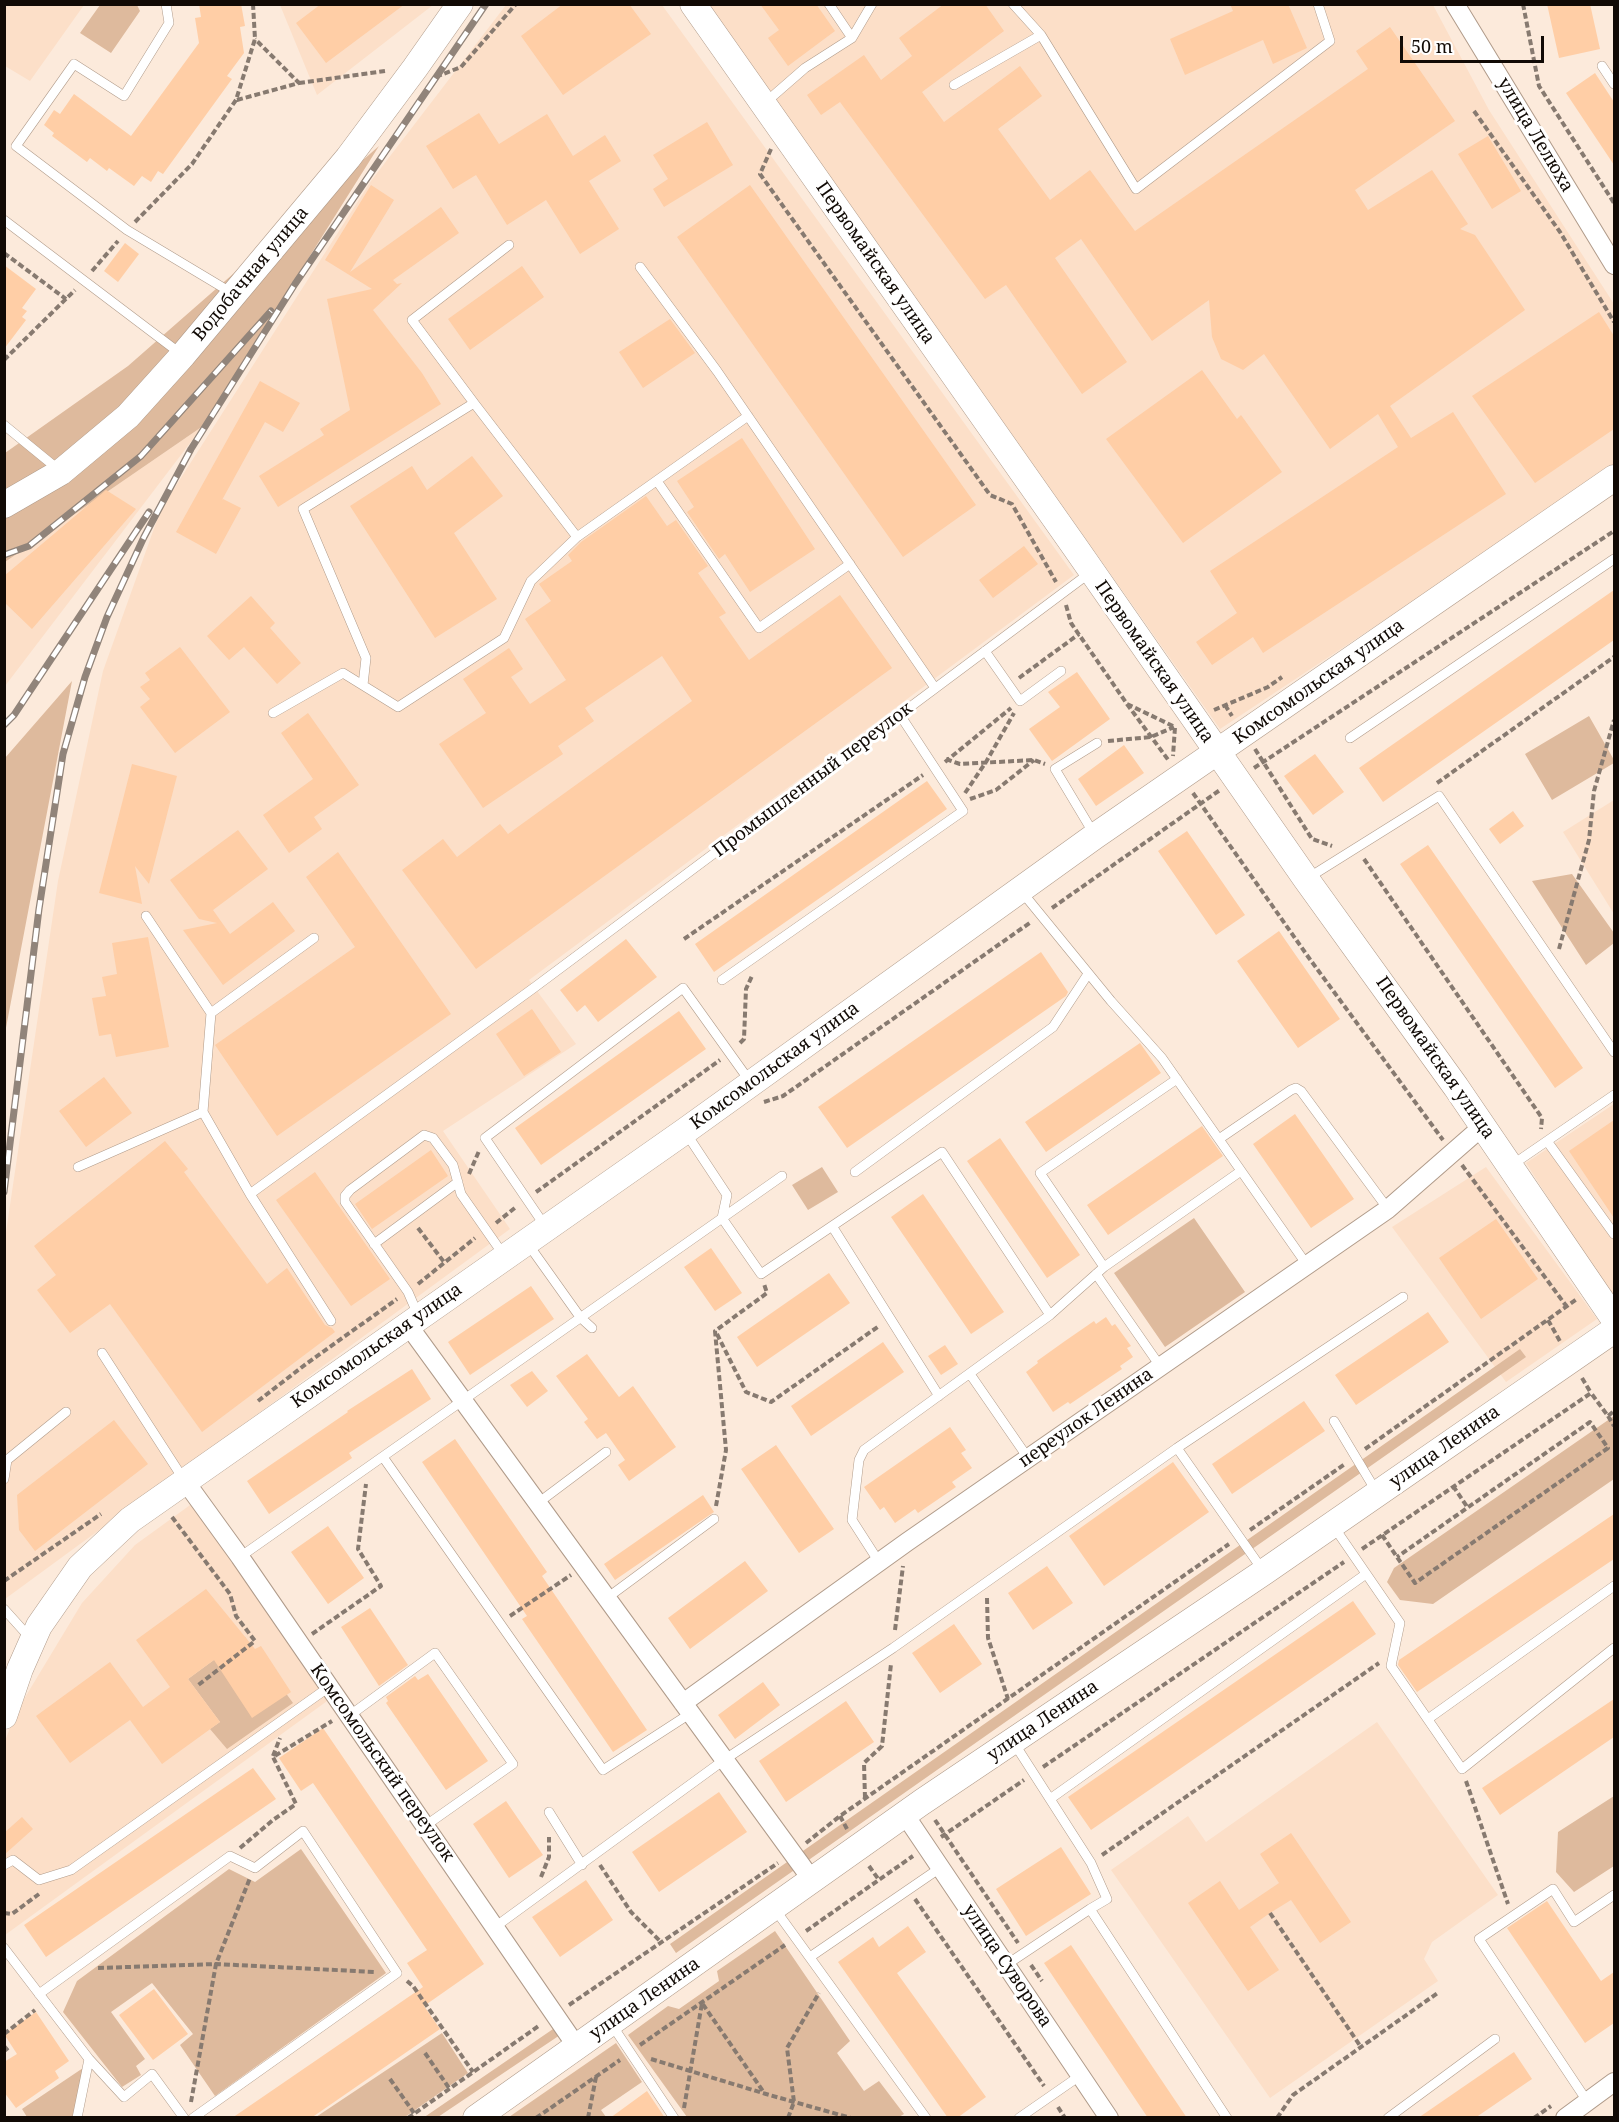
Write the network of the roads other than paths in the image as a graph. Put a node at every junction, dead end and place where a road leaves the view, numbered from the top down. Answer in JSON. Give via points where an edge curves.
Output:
{"nodes":[{"id":1,"x":166,"y":4,"type":"edge"},
{"id":2,"x":460,"y":4,"type":"edge"},
{"id":3,"x":693,"y":4,"type":"edge"},
{"id":4,"x":829,"y":4,"type":"edge"},
{"id":5,"x":872,"y":4,"type":"edge"},
{"id":6,"x":1013,"y":4,"type":"edge"},
{"id":7,"x":1317,"y":4,"type":"edge"},
{"id":8,"x":1455,"y":4,"type":"edge"},
{"id":9,"x":1041,"y":35,"type":"junction"},
{"id":10,"x":852,"y":38,"type":"junction"},
{"id":11,"x":1602,"y":66,"type":"dead end"},
{"id":12,"x":1614,"y":84,"type":"edge"},
{"id":13,"x":954,"y":85,"type":"dead end"},
{"id":14,"x":764,"y":104,"type":"junction"},
{"id":15,"x":4,"y":220,"type":"edge"},
{"id":16,"x":509,"y":245,"type":"dead end"},
{"id":17,"x":1614,"y":265,"type":"edge"},
{"id":18,"x":640,"y":267,"type":"dead end"},
{"id":19,"x":234,"y":295,"type":"junction"},
{"id":20,"x":183,"y":355,"type":"junction"},
{"id":21,"x":474,"y":403,"type":"junction"},
{"id":22,"x":748,"y":416,"type":"junction"},
{"id":23,"x":4,"y":424,"type":"edge"},
{"id":24,"x":61,"y":472,"type":"junction"},
{"id":25,"x":1614,"y":478,"type":"edge"},
{"id":26,"x":657,"y":481,"type":"junction"},
{"id":27,"x":4,"y":505,"type":"edge"},
{"id":28,"x":577,"y":537,"type":"junction"},
{"id":29,"x":1614,"y":559,"type":"edge"},
{"id":30,"x":850,"y":564,"type":"junction"},
{"id":31,"x":1091,"y":572,"type":"junction"},
{"id":32,"x":985,"y":651,"type":"junction"},
{"id":33,"x":1060,"y":671,"type":"dead end"},
{"id":34,"x":363,"y":685,"type":"junction"},
{"id":35,"x":935,"y":688,"type":"junction"},
{"id":36,"x":273,"y":713,"type":"dead end"},
{"id":37,"x":900,"y":714,"type":"junction"},
{"id":38,"x":1350,"y":738,"type":"dead end"},
{"id":39,"x":1097,"y":743,"type":"road end"},
{"id":40,"x":1217,"y":752,"type":"junction"},
{"id":41,"x":1095,"y":836,"type":"junction"},
{"id":42,"x":1306,"y":879,"type":"junction"},
{"id":43,"x":1021,"y":890,"type":"junction"},
{"id":44,"x":146,"y":916,"type":"dead end"},
{"id":45,"x":314,"y":938,"type":"dead end"},
{"id":46,"x":1088,"y":974,"type":"junction"},
{"id":47,"x":722,"y":980,"type":"dead end"},
{"id":48,"x":211,"y":1013,"type":"junction"},
{"id":49,"x":1614,"y":1052,"type":"edge"},
{"id":50,"x":1177,"y":1078,"type":"junction"},
{"id":51,"x":754,"y":1094,"type":"junction"},
{"id":52,"x":1614,"y":1095,"type":"edge"},
{"id":53,"x":203,"y":1112,"type":"junction"},
{"id":54,"x":1483,"y":1126,"type":"junction"},
{"id":55,"x":685,"y":1131,"type":"junction"},
{"id":56,"x":1219,"y":1139,"type":"junction"},
{"id":57,"x":1543,"y":1144,"type":"junction"},
{"id":58,"x":1510,"y":1166,"type":"junction"},
{"id":59,"x":78,"y":1167,"type":"dead end"},
{"id":60,"x":1241,"y":1171,"type":"junction"},
{"id":61,"x":855,"y":1172,"type":"dead end"},
{"id":62,"x":782,"y":1176,"type":"dead end"},
{"id":63,"x":458,"y":1182,"type":"junction"},
{"id":64,"x":250,"y":1194,"type":"junction"},
{"id":65,"x":1388,"y":1209,"type":"junction"},
{"id":66,"x":722,"y":1218,"type":"junction"},
{"id":67,"x":832,"y":1226,"type":"junction"},
{"id":68,"x":1614,"y":1234,"type":"edge"},
{"id":69,"x":537,"y":1235,"type":"junction"},
{"id":70,"x":374,"y":1244,"type":"junction"},
{"id":71,"x":505,"y":1257,"type":"junction"},
{"id":72,"x":1307,"y":1265,"type":"junction"},
{"id":73,"x":1104,"y":1267,"type":"junction"},
{"id":74,"x":1096,"y":1274,"type":"junction"},
{"id":75,"x":1403,"y":1298,"type":"dead end"},
{"id":76,"x":1050,"y":1315,"type":"junction"},
{"id":77,"x":580,"y":1317,"type":"junction"},
{"id":78,"x":1614,"y":1319,"type":"edge"},
{"id":79,"x":331,"y":1321,"type":"dead end"},
{"id":80,"x":413,"y":1321,"type":"junction"},
{"id":81,"x":592,"y":1328,"type":"dead end"},
{"id":82,"x":1614,"y":1329,"type":"edge"},
{"id":83,"x":102,"y":1353,"type":"dead end"},
{"id":84,"x":1160,"y":1366,"type":"junction"},
{"id":85,"x":970,"y":1374,"type":"junction"},
{"id":86,"x":939,"y":1396,"type":"junction"},
{"id":87,"x":463,"y":1401,"type":"junction"},
{"id":88,"x":66,"y":1412,"type":"dead end"},
{"id":89,"x":1334,"y":1421,"type":"dead end"},
{"id":90,"x":1178,"y":1449,"type":"junction"},
{"id":91,"x":606,"y":1452,"type":"dead end"},
{"id":92,"x":383,"y":1457,"type":"junction"},
{"id":93,"x":1028,"y":1458,"type":"junction"},
{"id":94,"x":4,"y":1479,"type":"edge"},
{"id":95,"x":185,"y":1481,"type":"junction"},
{"id":96,"x":1377,"y":1493,"type":"junction"},
{"id":97,"x":538,"y":1503,"type":"junction"},
{"id":98,"x":714,"y":1519,"type":"road end"},
{"id":99,"x":1333,"y":1525,"type":"junction"},
{"id":100,"x":240,"y":1557,"type":"junction"},
{"id":101,"x":879,"y":1562,"type":"junction"},
{"id":102,"x":1264,"y":1572,"type":"junction"},
{"id":103,"x":1366,"y":1574,"type":"junction"},
{"id":104,"x":1614,"y":1586,"type":"edge"},
{"id":105,"x":607,"y":1598,"type":"junction"},
{"id":106,"x":4,"y":1609,"type":"edge"},
{"id":107,"x":32,"y":1640,"type":"junction"},
{"id":108,"x":1614,"y":1648,"type":"edge"},
{"id":109,"x":329,"y":1687,"type":"junction"},
{"id":110,"x":687,"y":1708,"type":"junction"},
{"id":111,"x":347,"y":1714,"type":"junction"},
{"id":112,"x":4,"y":1716,"type":"edge"},
{"id":113,"x":1428,"y":1719,"type":"junction"},
{"id":114,"x":1012,"y":1741,"type":"junction"},
{"id":115,"x":724,"y":1760,"type":"junction"},
{"id":116,"x":1050,"y":1799,"type":"junction"},
{"id":117,"x":549,"y":1812,"type":"road end"},
{"id":118,"x":904,"y":1815,"type":"junction"},
{"id":119,"x":425,"y":1826,"type":"junction"},
{"id":120,"x":4,"y":1865,"type":"edge"},
{"id":121,"x":582,"y":1865,"type":"junction"},
{"id":122,"x":940,"y":1868,"type":"junction"},
{"id":123,"x":812,"y":1880,"type":"junction"},
{"id":124,"x":1614,"y":1895,"type":"edge"},
{"id":125,"x":773,"y":1908,"type":"junction"},
{"id":126,"x":1090,"y":1909,"type":"junction"},
{"id":127,"x":495,"y":1927,"type":"junction"},
{"id":128,"x":4,"y":1948,"type":"edge"},
{"id":129,"x":810,"y":1957,"type":"junction"},
{"id":130,"x":1006,"y":1965,"type":"junction"},
{"id":131,"x":42,"y":1998,"type":"junction"},
{"id":132,"x":611,"y":2023,"type":"junction"},
{"id":133,"x":1495,"y":2039,"type":"dead end"},
{"id":134,"x":577,"y":2047,"type":"junction"},
{"id":135,"x":89,"y":2059,"type":"junction"},
{"id":136,"x":1081,"y":2075,"type":"junction"},
{"id":137,"x":1614,"y":2082,"type":"edge"},
{"id":138,"x":1587,"y":2101,"type":"junction"},
{"id":139,"x":77,"y":2118,"type":"edge"},
{"id":140,"x":184,"y":2118,"type":"edge"},
{"id":141,"x":193,"y":2118,"type":"edge"},
{"id":142,"x":476,"y":2118,"type":"edge"},
{"id":143,"x":674,"y":2118,"type":"edge"},
{"id":144,"x":926,"y":2118,"type":"edge"},
{"id":145,"x":1019,"y":2118,"type":"edge"},
{"id":146,"x":1109,"y":2118,"type":"edge"},
{"id":147,"x":1227,"y":2118,"type":"edge"},
{"id":148,"x":1388,"y":2118,"type":"edge"},
{"id":149,"x":1564,"y":2118,"type":"edge"}],
"edges":[{"from":1,"to":19,"type":"lane","via":[[170,23],[124,96],[74,64],[16,146],[127,230]]},
{"from":2,"to":19,"type":"main road","name":"Водобачная улица","via":[[348,158]]},
{"from":3,"to":14,"type":"main road","name":"Первомайская улица"},
{"from":4,"to":10,"type":"lane"},
{"from":5,"to":10,"type":"lane"},
{"from":6,"to":9,"type":"lane"},
{"from":7,"to":9,"type":"lane","via":[[1330,41],[1136,189]]},
{"from":8,"to":17,"type":"street","name":"улица Лелюха"},
{"from":9,"to":13,"type":"lane"},
{"from":10,"to":14,"type":"lane","via":[[805,68]]},
{"from":11,"to":12,"type":"lane"},
{"from":14,"to":31,"type":"main road","name":"Первомайская улица"},
{"from":15,"to":20,"type":"lane"},
{"from":16,"to":21,"type":"lane","via":[[412,320]]},
{"from":18,"to":22,"type":"lane"},
{"from":19,"to":20,"type":"main road","name":"Водобачная улица"},
{"from":20,"to":24,"type":"main road","name":"Водобачная улица","via":[[128,416]]},
{"from":21,"to":28,"type":"lane"},
{"from":21,"to":34,"type":"lane","via":[[303,508],[366,658]]},
{"from":22,"to":26,"type":"lane"},
{"from":22,"to":30,"type":"lane"},
{"from":23,"to":24,"type":"lane"},
{"from":24,"to":27,"type":"main road","name":"Водобачная улица"},
{"from":25,"to":40,"type":"main road","name":"Комсомольская улица"},
{"from":26,"to":28,"type":"lane"},
{"from":26,"to":30,"type":"lane","via":[[759,628]]},
{"from":28,"to":34,"type":"lane","via":[[531,581],[504,638],[398,706]]},
{"from":29,"to":38,"type":"lane"},
{"from":30,"to":35,"type":"lane"},
{"from":31,"to":32,"type":"lane","name":"Промышленный переулок"},
{"from":31,"to":40,"type":"main road","name":"Первомайская улица"},
{"from":32,"to":33,"type":"lane","via":[[1020,701]]},
{"from":32,"to":35,"type":"lane","name":"Промышленный переулок"},
{"from":34,"to":36,"type":"lane","via":[[343,674]]},
{"from":35,"to":37,"type":"lane","name":"Промышленный переулок"},
{"from":37,"to":47,"type":"lane","via":[[963,811]]},
{"from":37,"to":64,"type":"lane","name":"Промышленный переулок"},
{"from":39,"to":41,"type":"lane","via":[[1055,769]]},
{"from":40,"to":41,"type":"main road","name":"Комсомольская улица"},
{"from":40,"to":42,"type":"main road","name":"Первомайская улица"},
{"from":41,"to":43,"type":"main road","name":"Комсомольская улица"},
{"from":42,"to":49,"type":"lane","via":[[1439,796]]},
{"from":42,"to":54,"type":"main road","name":"Первомайская улица"},
{"from":43,"to":46,"type":"lane"},
{"from":43,"to":51,"type":"main road","name":"Комсомольская улица"},
{"from":44,"to":48,"type":"lane"},
{"from":45,"to":48,"type":"lane"},
{"from":46,"to":50,"type":"lane"},
{"from":46,"to":61,"type":"lane","via":[[1053,1027]]},
{"from":48,"to":53,"type":"lane"},
{"from":50,"to":56,"type":"lane"},
{"from":50,"to":73,"type":"lane","via":[[1040,1173]]},
{"from":51,"to":55,"type":"main road","name":"Комсомольская улица"},
{"from":51,"to":69,"type":"lane","via":[[683,988],[484,1138]]},
{"from":52,"to":57,"type":"lane"},
{"from":53,"to":59,"type":"lane"},
{"from":53,"to":64,"type":"lane"},
{"from":54,"to":58,"type":"main road","name":"Первомайская улица"},
{"from":54,"to":65,"type":"street","name":"переулок Ленина"},
{"from":55,"to":66,"type":"lane","via":[[727,1195]]},
{"from":55,"to":69,"type":"main road","name":"Комсомольская улица"},
{"from":56,"to":60,"type":"lane"},
{"from":56,"to":65,"type":"lane","via":[[1296,1088]]},
{"from":57,"to":58,"type":"lane"},
{"from":57,"to":68,"type":"lane"},
{"from":58,"to":78,"type":"main road","name":"Первомайская улица"},
{"from":60,"to":72,"type":"lane"},
{"from":60,"to":73,"type":"lane"},
{"from":62,"to":66,"type":"lane"},
{"from":63,"to":70,"type":"lane"},
{"from":63,"to":70,"type":"lane","via":[[453,1165],[433,1138],[424,1135],[345,1196],[345,1202]]},
{"from":63,"to":71,"type":"lane","via":[[460,1194]]},
{"from":64,"to":79,"type":"lane"},
{"from":65,"to":72,"type":"street","name":"переулок Ленина"},
{"from":66,"to":67,"type":"lane","via":[[761,1274]]},
{"from":66,"to":77,"type":"lane"},
{"from":67,"to":76,"type":"lane","via":[[942,1152]]},
{"from":67,"to":86,"type":"lane"},
{"from":69,"to":71,"type":"main road","name":"Комсомольская улица"},
{"from":69,"to":77,"type":"lane"},
{"from":70,"to":80,"type":"lane","via":[[408,1292]]},
{"from":71,"to":80,"type":"main road","name":"Комсомольская улица"},
{"from":72,"to":84,"type":"street","name":"переулок Ленина"},
{"from":73,"to":74,"type":"lane"},
{"from":74,"to":76,"type":"lane"},
{"from":74,"to":84,"type":"lane"},
{"from":75,"to":90,"type":"lane"},
{"from":76,"to":85,"type":"lane"},
{"from":77,"to":81,"type":"lane"},
{"from":77,"to":87,"type":"lane"},
{"from":80,"to":87,"type":"street"},
{"from":80,"to":95,"type":"main road","name":"Комсомольская улица"},
{"from":82,"to":96,"type":"main road","name":"улица Ленина"},
{"from":83,"to":95,"type":"lane"},
{"from":84,"to":93,"type":"street","name":"переулок Ленина"},
{"from":85,"to":86,"type":"lane"},
{"from":85,"to":93,"type":"lane"},
{"from":86,"to":101,"type":"lane","via":[[861,1454],[852,1520]]},
{"from":87,"to":92,"type":"lane"},
{"from":87,"to":97,"type":"street"},
{"from":88,"to":94,"type":"lane","via":[[7,1460]]},
{"from":89,"to":96,"type":"lane"},
{"from":90,"to":102,"type":"lane"},
{"from":90,"to":115,"type":"lane"},
{"from":91,"to":97,"type":"lane"},
{"from":92,"to":100,"type":"lane"},
{"from":92,"to":110,"type":"lane","via":[[603,1770]]},
{"from":93,"to":101,"type":"street","name":"переулок Ленина"},
{"from":95,"to":100,"type":"street","name":"Комсомольский переулок"},
{"from":95,"to":107,"type":"main road","name":"Комсомольская улица","via":[[130,1520],[80,1567]]},
{"from":96,"to":99,"type":"main road","name":"улица Ленина"},
{"from":97,"to":105,"type":"street"},
{"from":98,"to":105,"type":"lane"},
{"from":99,"to":102,"type":"main road","name":"улица Ленина"},
{"from":99,"to":103,"type":"lane"},
{"from":100,"to":109,"type":"street","name":"Комсомольский переулок"},
{"from":101,"to":110,"type":"street","name":"переулок Ленина"},
{"from":102,"to":114,"type":"main road","name":"улица Ленина"},
{"from":103,"to":113,"type":"lane","via":[[1400,1623],[1391,1666]]},
{"from":103,"to":116,"type":"lane"},
{"from":104,"to":113,"type":"lane"},
{"from":105,"to":110,"type":"street"},
{"from":106,"to":107,"type":"lane"},
{"from":107,"to":112,"type":"main road","name":"Комсомольская улица"},
{"from":108,"to":113,"type":"lane","via":[[1462,1769]]},
{"from":109,"to":111,"type":"street","name":"Комсомольский переулок"},
{"from":109,"to":120,"type":"lane","via":[[71,1870],[39,1880],[12,1860]]},
{"from":110,"to":115,"type":"street"},
{"from":111,"to":119,"type":"street","name":"Комсомольский переулок"},
{"from":111,"to":119,"type":"lane","via":[[435,1653],[513,1764]]},
{"from":114,"to":116,"type":"lane"},
{"from":114,"to":118,"type":"main road","name":"улица Ленина"},
{"from":115,"to":121,"type":"lane"},
{"from":115,"to":123,"type":"street"},
{"from":116,"to":126,"type":"lane","via":[[1091,1863],[1107,1899]]},
{"from":117,"to":121,"type":"lane"},
{"from":118,"to":122,"type":"street","name":"улица Суворова"},
{"from":118,"to":123,"type":"main road","name":"улица Ленина"},
{"from":119,"to":127,"type":"street","name":"Комсомольский переулок"},
{"from":121,"to":127,"type":"lane"},
{"from":122,"to":129,"type":"lane"},
{"from":122,"to":130,"type":"street","name":"улица Суворова"},
{"from":123,"to":125,"type":"main road","name":"улица Ленина"},
{"from":124,"to":138,"type":"lane","via":[[1574,1922],[1553,1889],[1479,1938]]},
{"from":125,"to":129,"type":"lane"},
{"from":125,"to":132,"type":"main road","name":"улица Ленина"},
{"from":126,"to":130,"type":"lane"},
{"from":126,"to":147,"type":"lane"},
{"from":127,"to":134,"type":"street","name":"Комсомольский переулок"},
{"from":128,"to":131,"type":"lane"},
{"from":129,"to":144,"type":"lane"},
{"from":130,"to":136,"type":"street","name":"улица Суворова"},
{"from":131,"to":135,"type":"lane"},
{"from":131,"to":141,"type":"lane","via":[[74,1969],[231,1856],[255,1868],[303,1831],[397,1973]]},
{"from":132,"to":134,"type":"main road","name":"улица Ленина"},
{"from":132,"to":143,"type":"lane"},
{"from":133,"to":148,"type":"lane"},
{"from":134,"to":142,"type":"main road","name":"улица Ленина"},
{"from":135,"to":139,"type":"lane"},
{"from":135,"to":140,"type":"lane","via":[[124,2097],[152,2074]]},
{"from":136,"to":145,"type":"lane"},
{"from":136,"to":146,"type":"street","name":"улица Суворова"},
{"from":137,"to":138,"type":"street"},
{"from":138,"to":149,"type":"street"}]}
